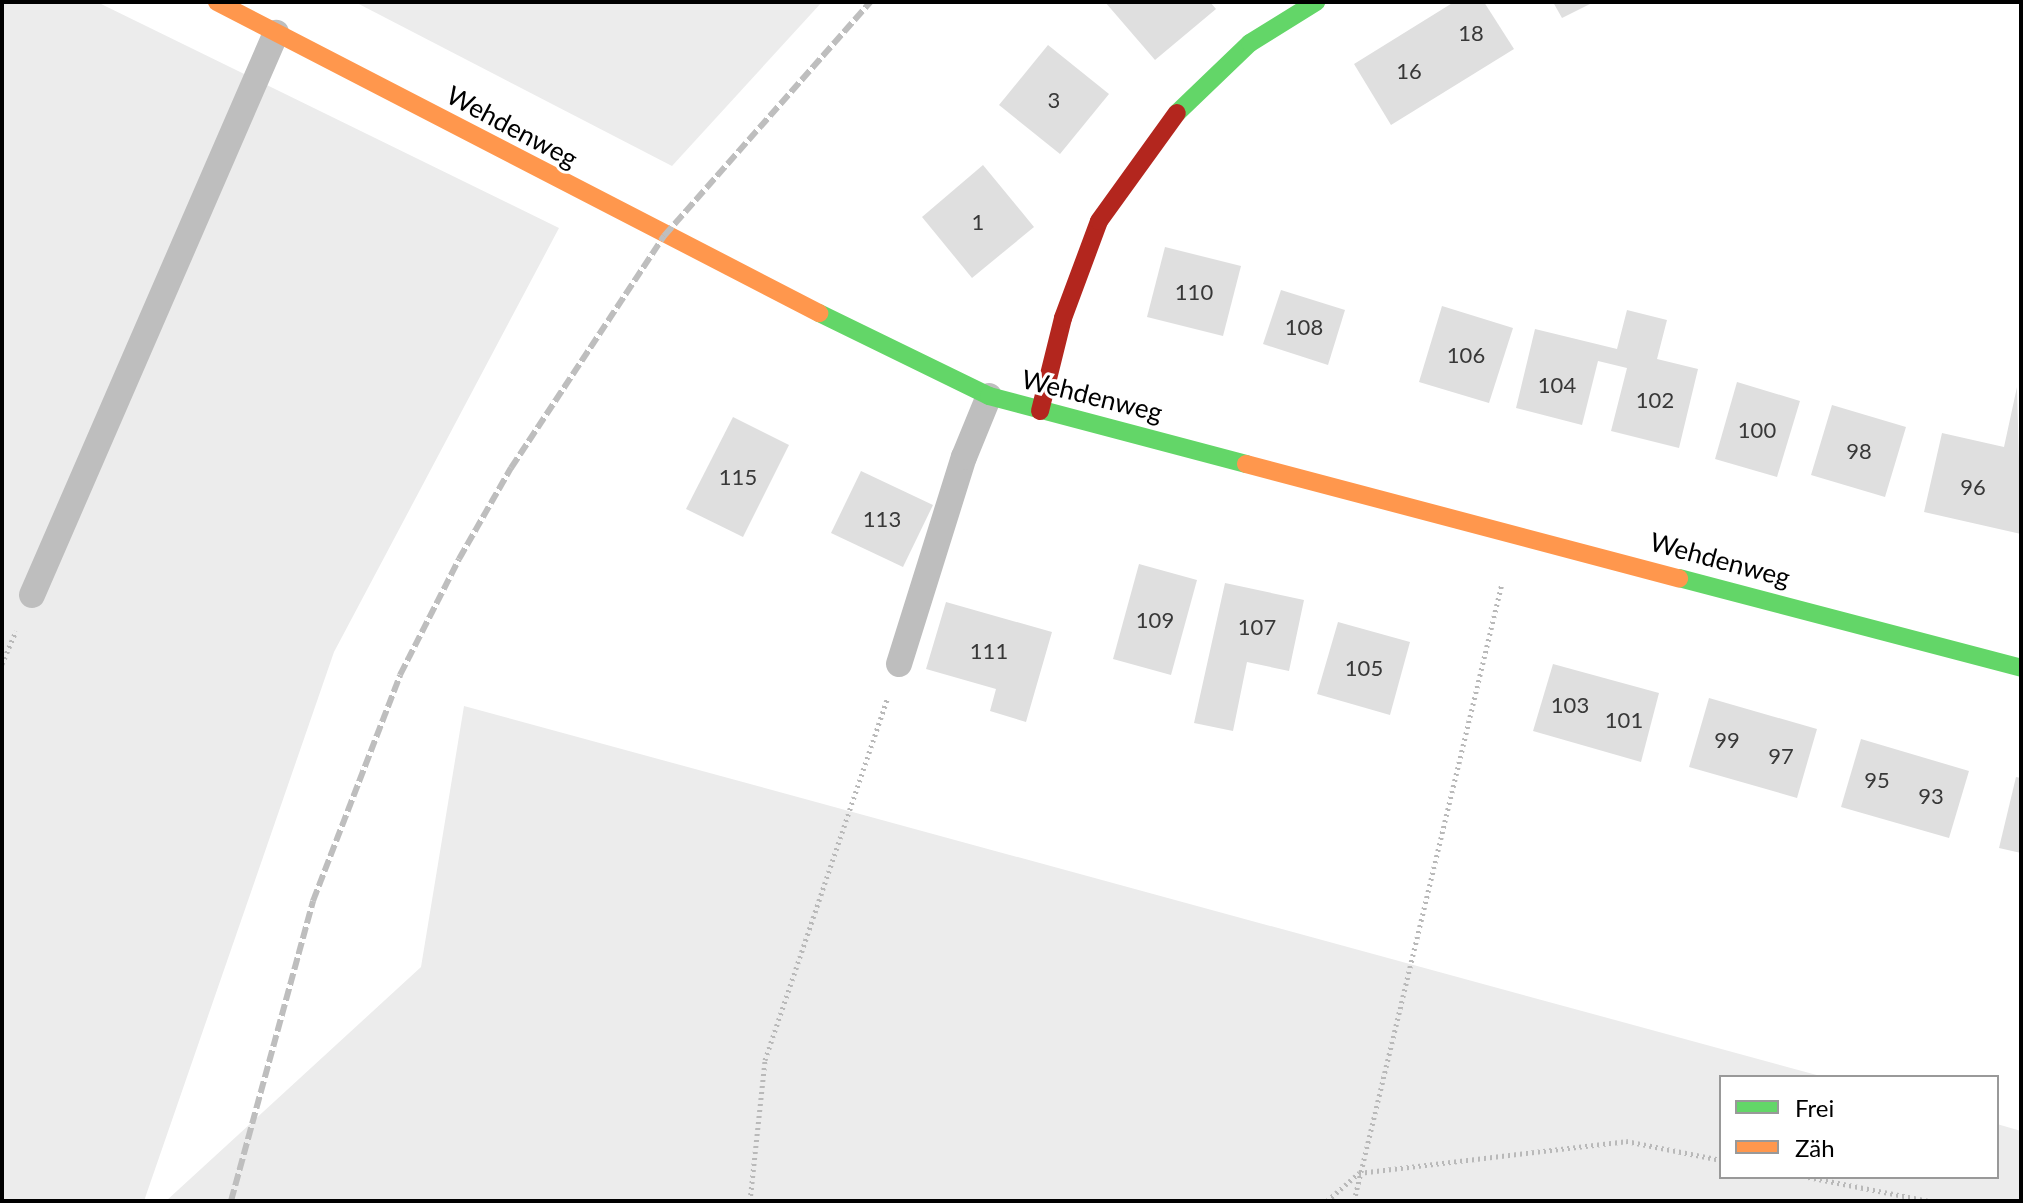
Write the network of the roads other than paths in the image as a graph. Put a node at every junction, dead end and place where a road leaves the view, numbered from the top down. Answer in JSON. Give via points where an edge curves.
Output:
{"nodes":[{"id":1,"x":217,"y":2,"type":"edge"},
{"id":2,"x":1316,"y":2,"type":"edge"},
{"id":3,"x":276,"y":33,"type":"junction"},
{"id":4,"x":989,"y":396,"type":"junction"},
{"id":5,"x":1040,"y":411,"type":"junction"},
{"id":6,"x":32,"y":595,"type":"dead end"},
{"id":7,"x":899,"y":664,"type":"road end"},
{"id":8,"x":2021,"y":668,"type":"edge"}],
"edges":[{"from":1,"to":3,"type":"main road","name":"Wehdenweg"},
{"from":2,"to":5,"type":"main road","via":[[1250,43],[1162,127],[1146,150],[1099,221],[1063,318]]},
{"from":3,"to":4,"type":"main road","name":"Wehdenweg","via":[[677,243]]},
{"from":3,"to":6,"type":"lane"},
{"from":4,"to":5,"type":"main road","name":"Wehdenweg"},
{"from":4,"to":7,"type":"lane","via":[[964,457]]},
{"from":5,"to":8,"type":"main road","name":"Wehdenweg","via":[[1515,531]]}]}
